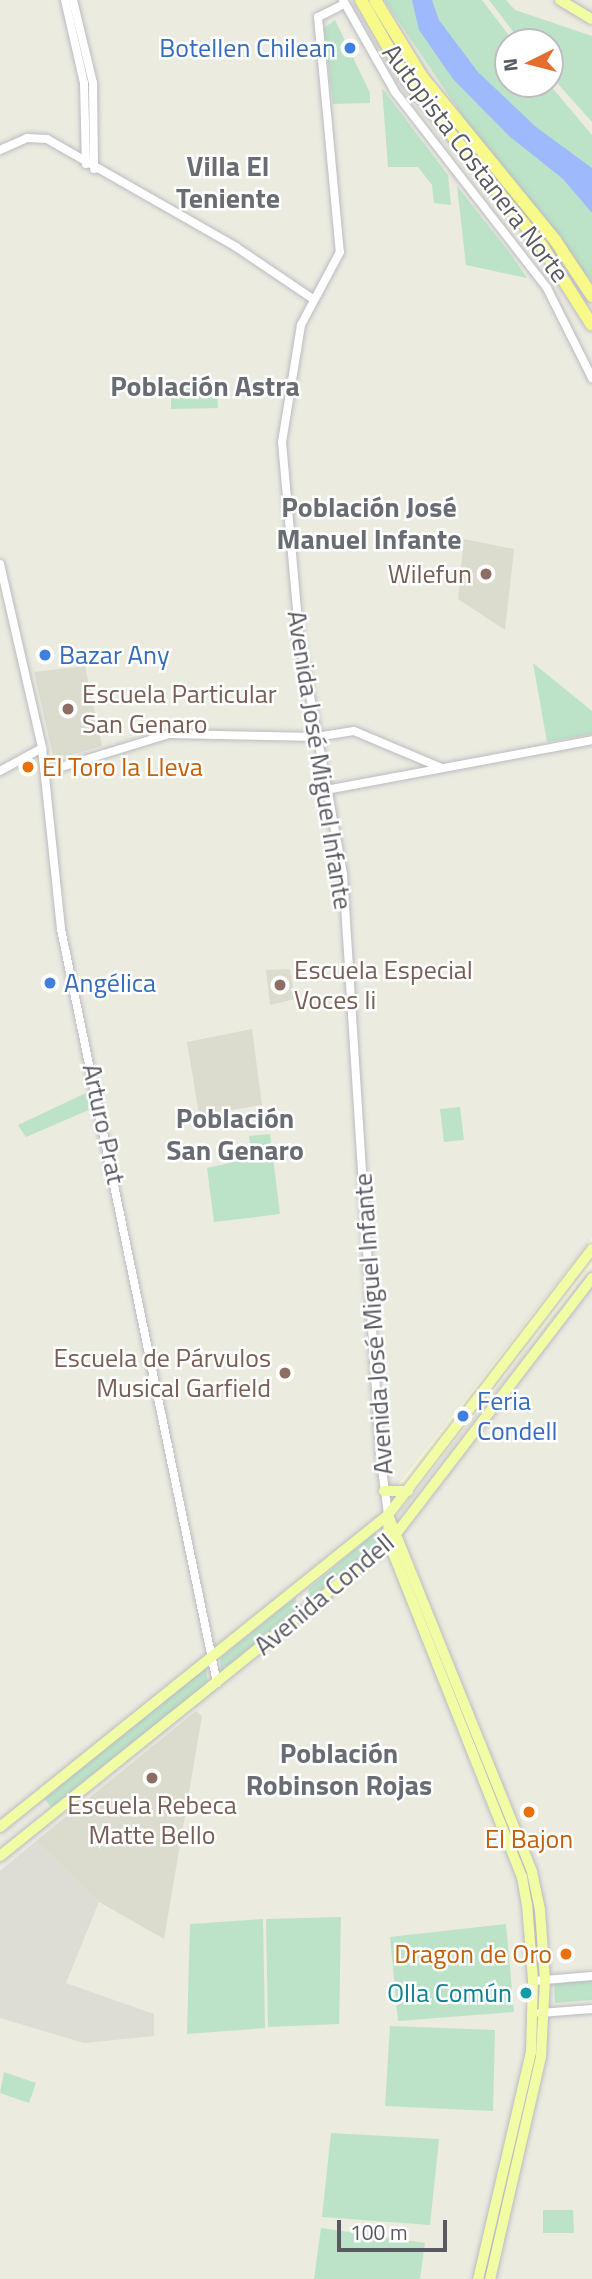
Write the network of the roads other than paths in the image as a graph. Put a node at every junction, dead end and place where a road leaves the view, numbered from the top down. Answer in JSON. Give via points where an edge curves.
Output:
{"nodes":[{"id":1,"x":65,"y":0,"type":"edge"},
{"id":2,"x":73,"y":0,"type":"edge"},
{"id":3,"x":360,"y":0,"type":"edge"},
{"id":4,"x":375,"y":0,"type":"edge"},
{"id":5,"x":560,"y":0,"type":"edge"},
{"id":6,"x":344,"y":2,"type":"edge"},
{"id":7,"x":592,"y":19,"type":"edge"},
{"id":8,"x":0,"y":150,"type":"edge"},
{"id":9,"x":86,"y":164,"type":"junction"},
{"id":10,"x":94,"y":169,"type":"junction"},
{"id":11,"x":302,"y":291,"type":"junction"},
{"id":12,"x":592,"y":296,"type":"edge"},
{"id":13,"x":313,"y":299,"type":"junction"},
{"id":14,"x":303,"y":318,"type":"junction"},
{"id":15,"x":592,"y":325,"type":"edge"},
{"id":16,"x":592,"y":378,"type":"edge"},
{"id":17,"x":0,"y":565,"type":"edge"},
{"id":18,"x":316,"y":737,"type":"junction"},
{"id":19,"x":592,"y":740,"type":"edge"},
{"id":20,"x":42,"y":748,"type":"junction"},
{"id":21,"x":443,"y":768,"type":"junction"},
{"id":22,"x":0,"y":771,"type":"edge"},
{"id":23,"x":46,"y":772,"type":"junction"},
{"id":24,"x":326,"y":790,"type":"junction"},
{"id":25,"x":592,"y":1249,"type":"edge"},
{"id":26,"x":592,"y":1278,"type":"edge"},
{"id":27,"x":384,"y":1491,"type":"junction"},
{"id":28,"x":408,"y":1491,"type":"junction"},
{"id":29,"x":388,"y":1515,"type":"junction"},
{"id":30,"x":397,"y":1534,"type":"junction"},
{"id":31,"x":389,"y":1544,"type":"junction"},
{"id":32,"x":212,"y":1656,"type":"junction"},
{"id":33,"x":217,"y":1682,"type":"junction"},
{"id":34,"x":0,"y":1826,"type":"edge"},
{"id":35,"x":0,"y":1856,"type":"edge"},
{"id":36,"x":592,"y":1976,"type":"edge"},
{"id":37,"x":545,"y":1980,"type":"junction"},
{"id":38,"x":533,"y":1981,"type":"junction"},
{"id":39,"x":592,"y":2009,"type":"edge"},
{"id":40,"x":539,"y":2013,"type":"junction"},
{"id":41,"x":478,"y":2279,"type":"edge"},
{"id":42,"x":490,"y":2279,"type":"edge"}],
"edges":[{"from":1,"to":9,"type":"street","via":[[85,83]]},
{"from":2,"to":10,"type":"street","via":[[93,83]]},
{"from":3,"to":15,"type":"highway","name":"Autopista Costanera Norte","via":[[407,80],[542,246]]},
{"from":4,"to":12,"type":"highway","name":"Autopista Costanera Norte","via":[[422,77],[555,240]]},
{"from":5,"to":7,"type":"main road"},
{"from":6,"to":13,"type":"street","name":"Avenida José Miguel Infante","via":[[318,17],[340,246],[336,264]]},
{"from":6,"to":16,"type":"street","via":[[395,92],[547,288]]},
{"from":8,"to":9,"type":"street","via":[[42,137]]},
{"from":9,"to":10,"type":"street"},
{"from":10,"to":11,"type":"street","via":[[236,247]]},
{"from":11,"to":13,"type":"street"},
{"from":11,"to":14,"type":"street"},
{"from":13,"to":14,"type":"street","name":"Avenida José Miguel Infante"},
{"from":14,"to":18,"type":"street","name":"Avenida José Miguel Infante","via":[[282,442],[291,573]]},
{"from":17,"to":20,"type":"street","name":"Arturo Prat"},
{"from":18,"to":21,"type":"street","via":[[366,733]]},
{"from":18,"to":23,"type":"street","via":[[169,734]]},
{"from":18,"to":24,"type":"street","name":"Avenida José Miguel Infante"},
{"from":19,"to":21,"type":"street"},
{"from":20,"to":22,"type":"street"},
{"from":20,"to":23,"type":"street","name":"Arturo Prat"},
{"from":21,"to":24,"type":"street"},
{"from":23,"to":32,"type":"street","name":"Arturo Prat","via":[[61,929]]},
{"from":24,"to":27,"type":"street","name":"Avenida José Miguel Infante","via":[[343,874]]},
{"from":25,"to":28,"type":"main road","name":"Avenida Condell"},
{"from":26,"to":30,"type":"main road","name":"Avenida Condell"},
{"from":27,"to":28,"type":"main road"},
{"from":27,"to":29,"type":"street","name":"Avenida José Miguel Infante"},
{"from":28,"to":29,"type":"main road","name":"Avenida Condell"},
{"from":29,"to":30,"type":"main road","name":"Avenida José Miguel Infante"},
{"from":29,"to":31,"type":"main road","name":"Avenida José Miguel Infante"},
{"from":29,"to":32,"type":"main road","name":"Avenida Condell"},
{"from":30,"to":31,"type":"main road","name":"Avenida Condell"},
{"from":30,"to":37,"type":"main road","name":"Avenida José Miguel Infante","via":[[532,1872]]},
{"from":31,"to":33,"type":"main road","name":"Avenida Condell"},
{"from":31,"to":38,"type":"main road","name":"Avenida José Miguel Infante","via":[[522,1877]]},
{"from":32,"to":33,"type":"street","name":"Arturo Prat"},
{"from":32,"to":34,"type":"main road","name":"Avenida Condell"},
{"from":33,"to":35,"type":"main road","name":"Avenida Condell"},
{"from":36,"to":37,"type":"street"},
{"from":37,"to":38,"type":"street"},
{"from":37,"to":40,"type":"main road","name":"Avenida José Miguel Infante"},
{"from":38,"to":40,"type":"main road","name":"Avenida José Miguel Infante"},
{"from":39,"to":40,"type":"street"},
{"from":40,"to":41,"type":"main road","name":"Avenida José Miguel Infante"},
{"from":40,"to":42,"type":"main road","name":"Avenida José Miguel Infante","via":[[539,2068]]}]}
